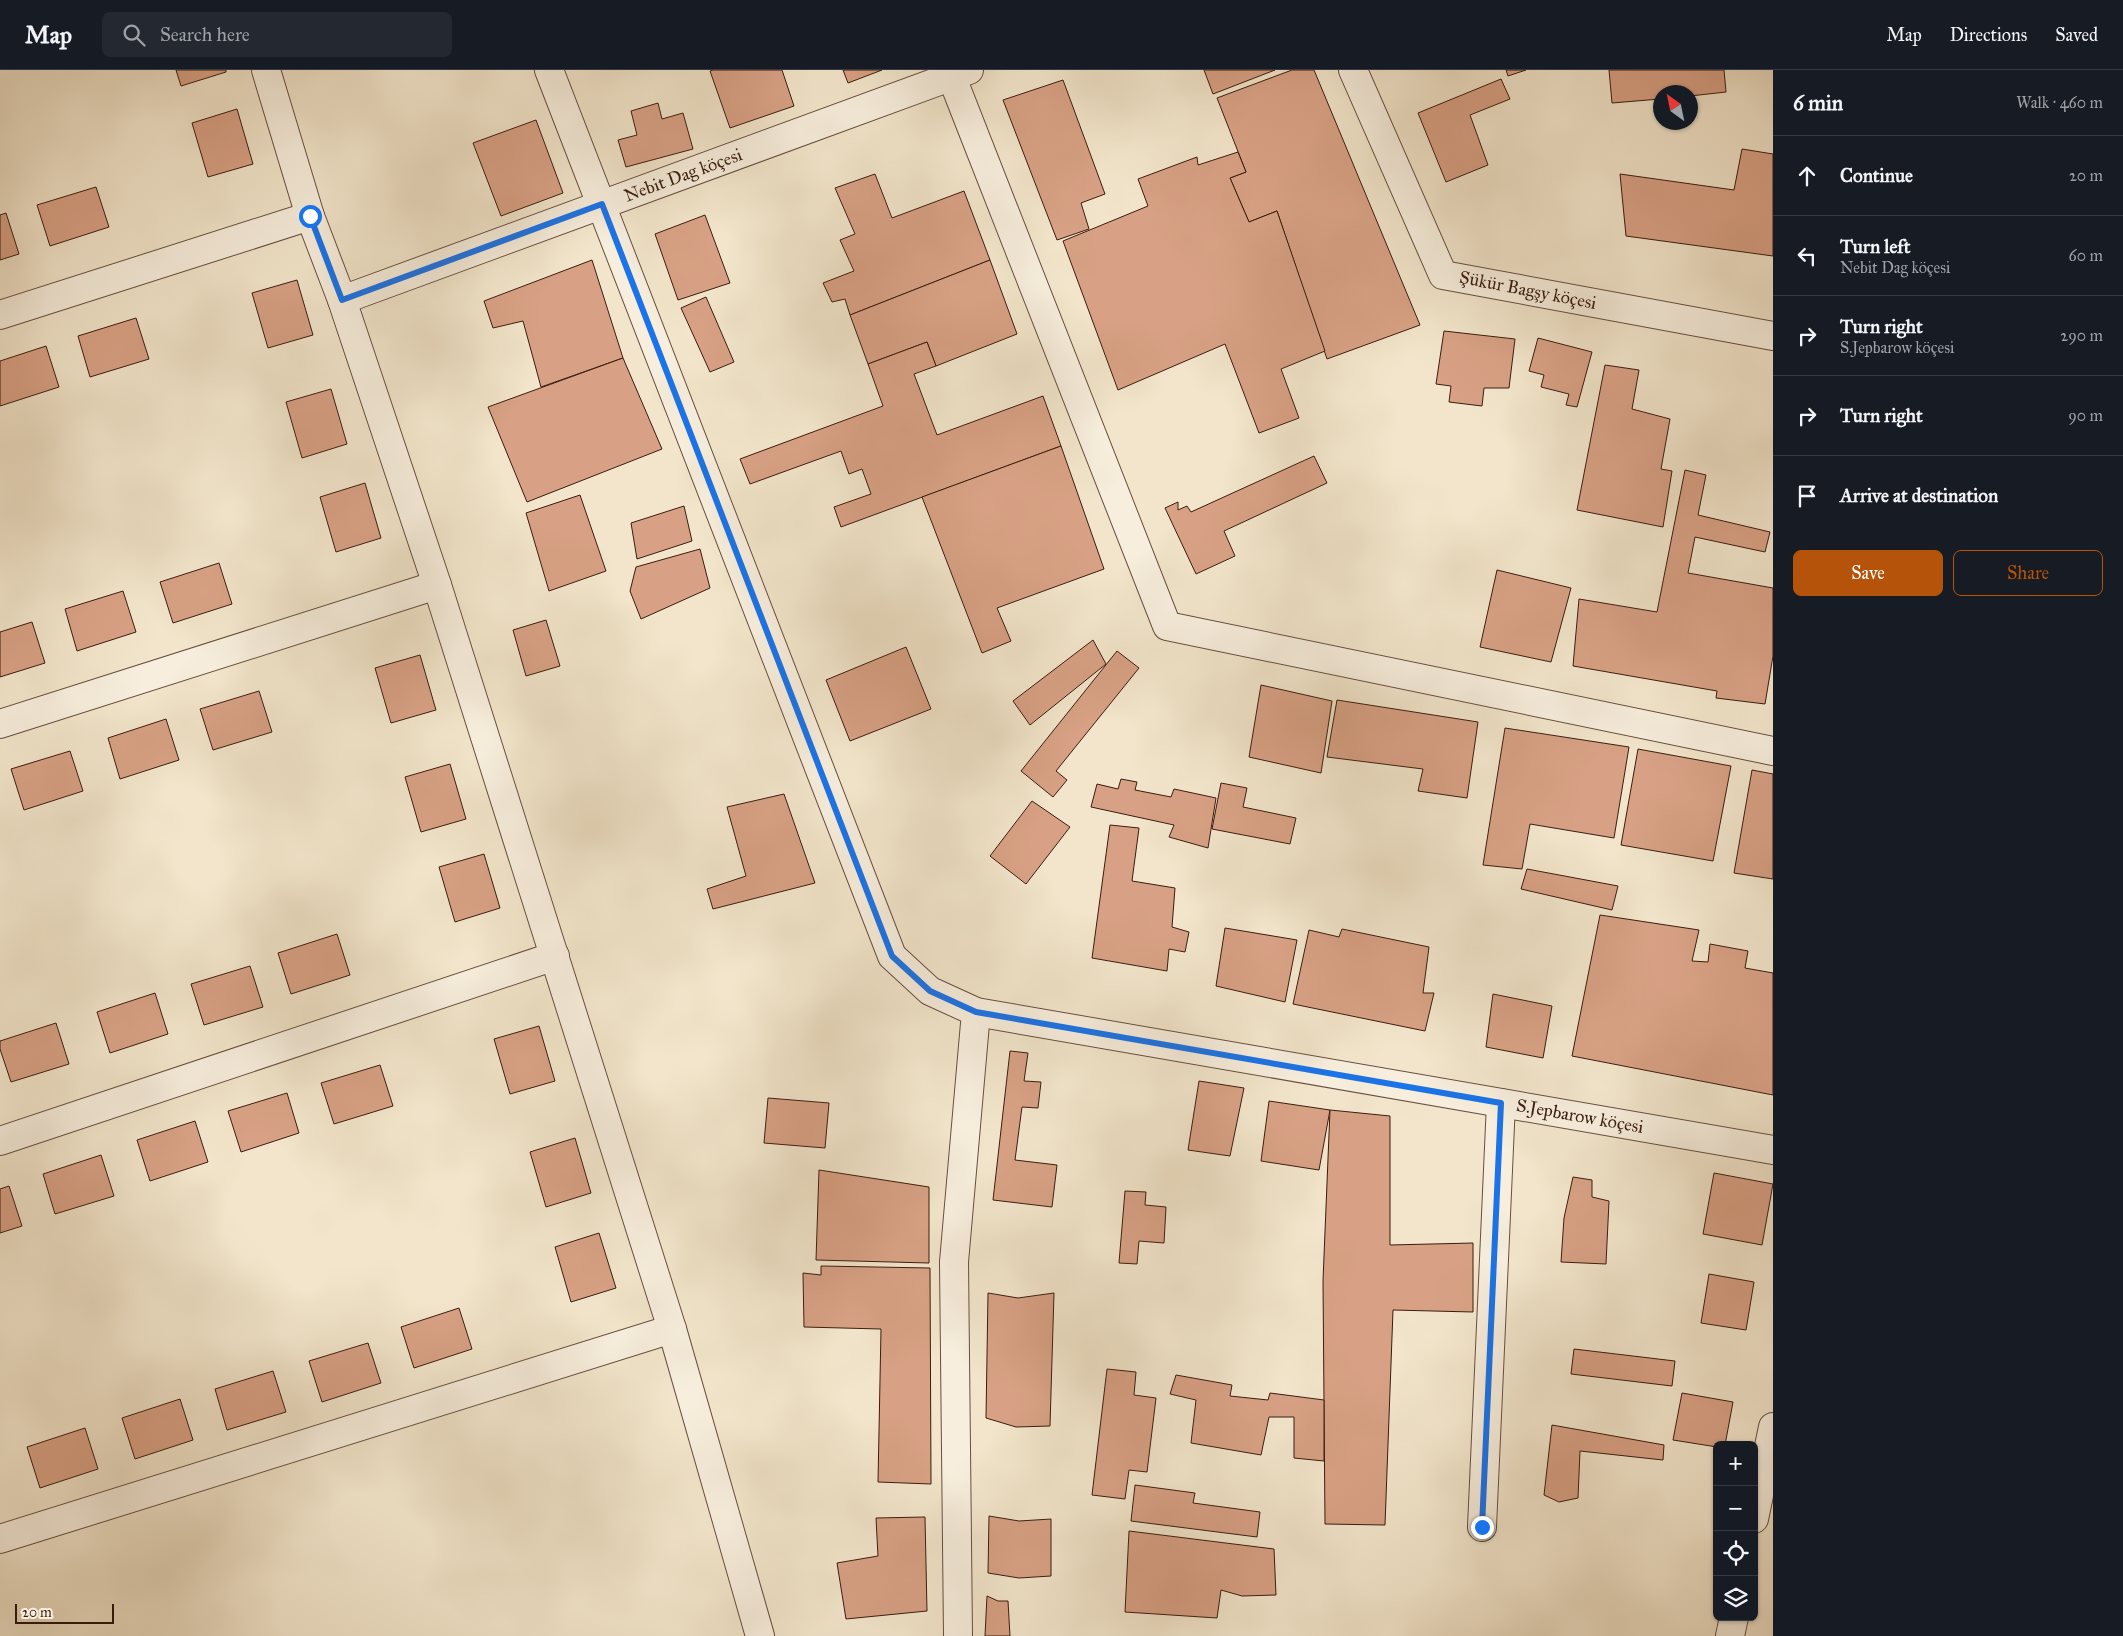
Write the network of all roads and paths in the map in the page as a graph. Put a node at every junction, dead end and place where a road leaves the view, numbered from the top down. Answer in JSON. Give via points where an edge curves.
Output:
{"nodes":[{"id":1,"x":266,"y":70,"type":"edge"},
{"id":2,"x":549,"y":70,"type":"edge"},
{"id":3,"x":1353,"y":70,"type":"edge"},
{"id":4,"x":957,"y":72,"type":"edge"},
{"id":5,"x":602,"y":204,"type":"junction"},
{"id":6,"x":310,"y":216,"type":"junction"},
{"id":7,"x":342,"y":300,"type":"junction"},
{"id":8,"x":0,"y":315,"type":"edge"},
{"id":9,"x":1773,"y":336,"type":"edge"},
{"id":10,"x":437,"y":585,"type":"junction"},
{"id":11,"x":0,"y":724,"type":"edge"},
{"id":12,"x":1773,"y":751,"type":"edge"},
{"id":13,"x":555,"y":956,"type":"junction"},
{"id":14,"x":976,"y":1012,"type":"junction"},
{"id":15,"x":1501,"y":1103,"type":"junction"},
{"id":16,"x":0,"y":1142,"type":"edge"},
{"id":17,"x":1773,"y":1150,"type":"edge"},
{"id":18,"x":672,"y":1329,"type":"junction"},
{"id":19,"x":1773,"y":1427,"type":"edge"},
{"id":20,"x":1758,"y":1500,"type":"edge"},
{"id":21,"x":1482,"y":1527,"type":"dead end"},
{"id":22,"x":0,"y":1539,"type":"edge"},
{"id":23,"x":1733,"y":1621,"type":"edge"},
{"id":24,"x":760,"y":1636,"type":"edge"},
{"id":25,"x":958,"y":1636,"type":"edge"},
{"id":26,"x":1730,"y":1636,"type":"edge"}],
"edges":[{"from":1,"to":6,"type":"street"},
{"from":2,"to":5,"type":"street","name":"S.Jepbarow köçesi"},
{"from":3,"to":9,"type":"street","name":"Şükür Bagşy köçesi","via":[[1443,275]]},
{"from":4,"to":5,"type":"street","name":"Nebit Dag köçesi"},
{"from":4,"to":12,"type":"street","via":[[1167,626]]},
{"from":5,"to":7,"type":"street","name":"Nebit Dag köçesi"},
{"from":5,"to":14,"type":"street","name":"S.Jepbarow köçesi","via":[[892,956],[930,991]]},
{"from":6,"to":7,"type":"street"},
{"from":6,"to":8,"type":"street"},
{"from":7,"to":10,"type":"street"},
{"from":10,"to":11,"type":"street"},
{"from":10,"to":13,"type":"street"},
{"from":13,"to":16,"type":"street"},
{"from":13,"to":18,"type":"street"},
{"from":14,"to":15,"type":"street","name":"S.Jepbarow köçesi"},
{"from":14,"to":25,"type":"street","via":[[954,1262]]},
{"from":15,"to":17,"type":"street","name":"S.Jepbarow köçesi"},
{"from":15,"to":21,"type":"street"},
{"from":18,"to":22,"type":"street"},
{"from":18,"to":24,"type":"street"},
{"from":19,"to":20,"type":"street"},
{"from":23,"to":26,"type":"street"}]}
